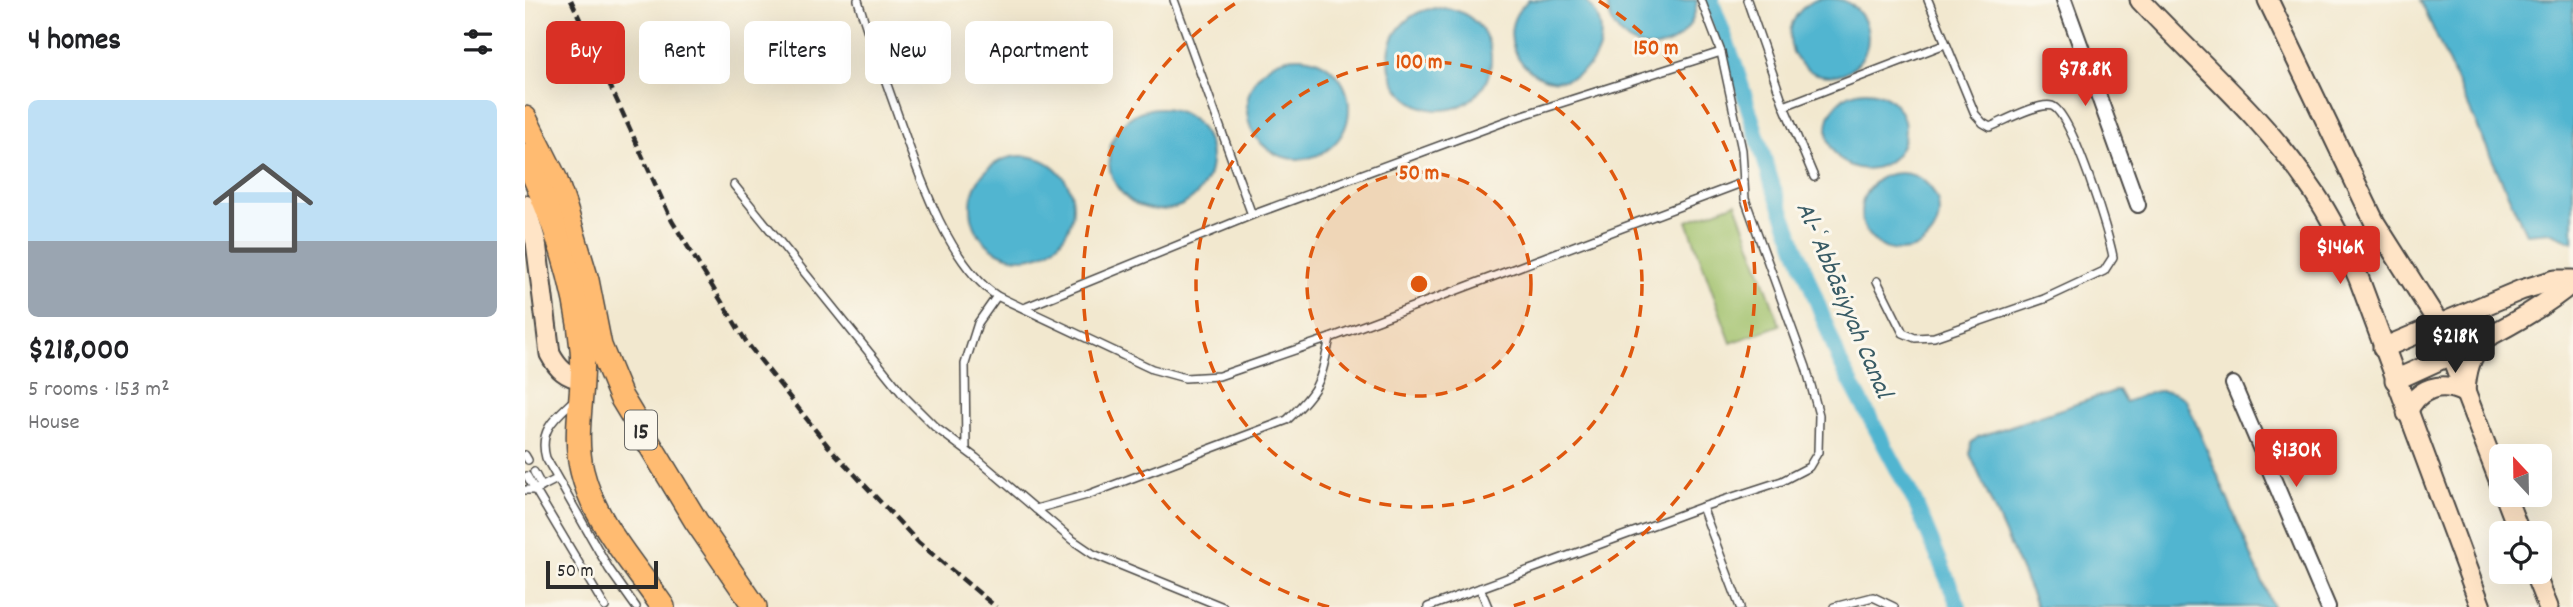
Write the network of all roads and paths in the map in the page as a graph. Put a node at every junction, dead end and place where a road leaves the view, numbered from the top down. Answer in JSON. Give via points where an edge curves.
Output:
{"nodes":[{"id":1,"x":858,"y":0,"type":"edge"},
{"id":2,"x":1174,"y":0,"type":"edge"},
{"id":3,"x":1701,"y":0,"type":"edge"},
{"id":4,"x":1747,"y":0,"type":"edge"},
{"id":5,"x":1929,"y":0,"type":"edge"},
{"id":6,"x":2064,"y":0,"type":"edge"},
{"id":7,"x":2140,"y":0,"type":"edge"},
{"id":8,"x":2268,"y":0,"type":"edge"},
{"id":9,"x":1945,"y":44,"type":"junction"},
{"id":10,"x":1721,"y":52,"type":"junction"},
{"id":11,"x":1784,"y":106,"type":"junction"},
{"id":12,"x":525,"y":118,"type":"edge"},
{"id":13,"x":525,"y":156,"type":"edge"},
{"id":14,"x":1814,"y":177,"type":"dead end"},
{"id":15,"x":1744,"y":182,"type":"junction"},
{"id":16,"x":734,"y":185,"type":"dead end"},
{"id":17,"x":525,"y":205,"type":"edge"},
{"id":18,"x":2138,"y":205,"type":"dead end"},
{"id":19,"x":1252,"y":215,"type":"junction"},
{"id":20,"x":1877,"y":281,"type":"dead end"},
{"id":21,"x":2573,"y":281,"type":"edge"},
{"id":22,"x":997,"y":296,"type":"junction"},
{"id":23,"x":1024,"y":308,"type":"junction"},
{"id":24,"x":2438,"y":324,"type":"junction"},
{"id":25,"x":2497,"y":330,"type":"junction"},
{"id":26,"x":588,"y":335,"type":"junction"},
{"id":27,"x":1330,"y":338,"type":"junction"},
{"id":28,"x":2383,"y":348,"type":"junction"},
{"id":29,"x":2451,"y":355,"type":"junction"},
{"id":30,"x":2395,"y":380,"type":"junction"},
{"id":31,"x":2233,"y":384,"type":"dead end"},
{"id":32,"x":583,"y":386,"type":"junction"},
{"id":33,"x":2465,"y":393,"type":"junction"},
{"id":34,"x":2407,"y":413,"type":"junction"},
{"id":35,"x":966,"y":450,"type":"junction"},
{"id":36,"x":2489,"y":454,"type":"edge"},
{"id":37,"x":531,"y":474,"type":"dead end"},
{"id":38,"x":557,"y":479,"type":"junction"},
{"id":39,"x":539,"y":488,"type":"junction"},
{"id":40,"x":525,"y":490,"type":"edge"},
{"id":41,"x":1702,"y":507,"type":"junction"},
{"id":42,"x":1036,"y":509,"type":"junction"},
{"id":43,"x":2539,"y":584,"type":"edge"},
{"id":44,"x":1480,"y":588,"type":"junction"},
{"id":45,"x":605,"y":607,"type":"edge"},
{"id":46,"x":636,"y":607,"type":"edge"},
{"id":47,"x":663,"y":607,"type":"edge"},
{"id":48,"x":755,"y":607,"type":"edge"},
{"id":49,"x":1223,"y":607,"type":"edge"},
{"id":50,"x":1428,"y":607,"type":"edge"},
{"id":51,"x":1488,"y":607,"type":"edge"},
{"id":52,"x":1740,"y":607,"type":"edge"},
{"id":53,"x":1834,"y":607,"type":"edge"},
{"id":54,"x":1894,"y":607,"type":"edge"},
{"id":55,"x":2328,"y":607,"type":"edge"},
{"id":56,"x":2481,"y":607,"type":"edge"},
{"id":57,"x":2548,"y":607,"type":"edge"}],
"edges":[{"from":1,"to":22,"type":"lane","via":[[943,228],[961,259]]},
{"from":2,"to":19,"type":"lane"},
{"from":3,"to":10,"type":"lane"},
{"from":4,"to":11,"type":"lane"},
{"from":5,"to":9,"type":"lane"},
{"from":6,"to":18,"type":"street"},
{"from":7,"to":28,"type":"main road","via":[[2254,118],[2309,184],[2347,250]]},
{"from":8,"to":24,"type":"main road","via":[[2375,223]]},
{"from":9,"to":11,"type":"lane"},
{"from":9,"to":20,"type":"lane","via":[[1983,123],[1990,127],[2038,107],[2052,106],[2060,113],[2086,166],[2113,257],[2104,271],[2044,299],[1934,338],[1903,333]]},
{"from":10,"to":15,"type":"lane","via":[[1742,150]]},
{"from":10,"to":19,"type":"lane","via":[[1517,117]]},
{"from":11,"to":14,"type":"lane"},
{"from":12,"to":26,"type":"highway","via":[[555,178],[573,231],[587,280]]},
{"from":13,"to":26,"type":"highway","via":[[559,238]]},
{"from":15,"to":27,"type":"lane"},
{"from":15,"to":41,"type":"lane","via":[[1745,199],[1819,415],[1818,452],[1808,467],[1782,481]]},
{"from":16,"to":35,"type":"lane","via":[[905,397]]},
{"from":17,"to":32,"type":"main road","via":[[536,242],[550,354],[555,365]]},
{"from":19,"to":23,"type":"lane"},
{"from":21,"to":24,"type":"main road","via":[[2555,280],[2521,290]]},
{"from":21,"to":25,"type":"main road"},
{"from":22,"to":23,"type":"lane"},
{"from":22,"to":35,"type":"lane","via":[[978,323],[965,364]]},
{"from":23,"to":27,"type":"lane","via":[[1152,369],[1185,378],[1219,376]]},
{"from":24,"to":28,"type":"main road"},
{"from":24,"to":29,"type":"main road"},
{"from":25,"to":29,"type":"main road"},
{"from":25,"to":33,"type":"main road","via":[[2472,356]]},
{"from":26,"to":32,"type":"highway"},
{"from":26,"to":48,"type":"highway","number":"15","via":[[630,414]]},
{"from":27,"to":42,"type":"lane","via":[[1319,384],[1287,420],[1087,495]]},
{"from":28,"to":30,"type":"main road"},
{"from":29,"to":30,"type":"main road"},
{"from":29,"to":33,"type":"main road"},
{"from":30,"to":34,"type":"main road"},
{"from":31,"to":55,"type":"street"},
{"from":32,"to":38,"type":"lane","via":[[544,436],[543,447]]},
{"from":32,"to":47,"type":"highway","via":[[577,440],[587,488]]},
{"from":33,"to":34,"type":"main road","via":[[2449,386],[2431,388],[2416,398]]},
{"from":33,"to":36,"type":"main road"},
{"from":34,"to":56,"type":"main road"},
{"from":35,"to":42,"type":"lane"},
{"from":37,"to":39,"type":"lane"},
{"from":38,"to":39,"type":"lane"},
{"from":38,"to":46,"type":"lane"},
{"from":39,"to":40,"type":"lane"},
{"from":39,"to":45,"type":"lane"},
{"from":41,"to":44,"type":"lane"},
{"from":41,"to":52,"type":"lane"},
{"from":42,"to":49,"type":"lane","via":[[1093,554]]},
{"from":43,"to":57,"type":"main road"},
{"from":44,"to":50,"type":"lane"},
{"from":44,"to":51,"type":"lane"},
{"from":53,"to":54,"type":"lane","via":[[1873,597]]}]}
